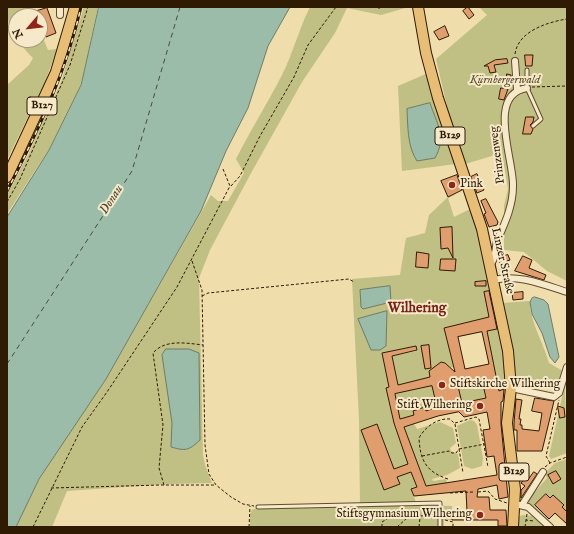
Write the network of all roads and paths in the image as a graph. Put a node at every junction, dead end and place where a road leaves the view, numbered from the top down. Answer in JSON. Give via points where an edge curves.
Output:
{"nodes":[{"id":1,"x":60,"y":7,"type":"edge"},
{"id":2,"x":75,"y":7,"type":"edge"},
{"id":3,"x":88,"y":7,"type":"edge"},
{"id":4,"x":336,"y":7,"type":"edge"},
{"id":5,"x":418,"y":7,"type":"edge"},
{"id":6,"x":60,"y":15,"type":"dead end"},
{"id":7,"x":567,"y":19,"type":"edge"},
{"id":8,"x":515,"y":61,"type":"joint"},
{"id":9,"x":527,"y":70,"type":"dead end"},
{"id":10,"x":567,"y":86,"type":"edge"},
{"id":11,"x":527,"y":88,"type":"junction"},
{"id":12,"x":517,"y":89,"type":"junction"},
{"id":13,"x":533,"y":126,"type":"dead end"},
{"id":14,"x":223,"y":169,"type":"dead end"},
{"id":15,"x":7,"y":178,"type":"edge"},
{"id":16,"x":230,"y":186,"type":"junction"},
{"id":17,"x":7,"y":202,"type":"edge"},
{"id":18,"x":192,"y":261,"type":"junction"},
{"id":19,"x":490,"y":264,"type":"junction"},
{"id":20,"x":493,"y":280,"type":"junction"},
{"id":21,"x":354,"y":282,"type":"dead end"},
{"id":22,"x":567,"y":292,"type":"edge"},
{"id":23,"x":202,"y":296,"type":"junction"},
{"id":24,"x":203,"y":345,"type":"junction"},
{"id":25,"x":567,"y":367,"type":"edge"},
{"id":26,"x":511,"y":388,"type":"junction"},
{"id":27,"x":559,"y":393,"type":"junction"},
{"id":28,"x":455,"y":424,"type":"junction"},
{"id":29,"x":484,"y":444,"type":"junction"},
{"id":30,"x":459,"y":449,"type":"junction"},
{"id":31,"x":422,"y":456,"type":"junction"},
{"id":32,"x":567,"y":457,"type":"edge"},
{"id":33,"x":488,"y":467,"type":"dead end"},
{"id":34,"x":543,"y":472,"type":"dead end"},
{"id":35,"x":463,"y":473,"type":"dead end"},
{"id":36,"x":448,"y":479,"type":"dead end"},
{"id":37,"x":164,"y":485,"type":"junction"},
{"id":38,"x":216,"y":485,"type":"junction"},
{"id":39,"x":51,"y":488,"type":"junction"},
{"id":40,"x":473,"y":492,"type":"dead end"},
{"id":41,"x":478,"y":492,"type":"dead end"},
{"id":42,"x":450,"y":493,"type":"dead end"},
{"id":43,"x":258,"y":507,"type":"dead end"},
{"id":44,"x":520,"y":507,"type":"junction"},
{"id":45,"x":440,"y":513,"type":"junction"},
{"id":46,"x":420,"y":517,"type":"junction"},
{"id":47,"x":406,"y":518,"type":"junction"},
{"id":48,"x":440,"y":519,"type":"junction"},
{"id":49,"x":526,"y":520,"type":"junction"},
{"id":50,"x":536,"y":521,"type":"dead end"},
{"id":51,"x":33,"y":527,"type":"edge"},
{"id":52,"x":249,"y":527,"type":"edge"},
{"id":53,"x":382,"y":527,"type":"edge"},
{"id":54,"x":397,"y":527,"type":"edge"},
{"id":55,"x":419,"y":527,"type":"edge"},
{"id":56,"x":440,"y":527,"type":"edge"},
{"id":57,"x":453,"y":527,"type":"edge"},
{"id":58,"x":513,"y":527,"type":"edge"},
{"id":59,"x":525,"y":527,"type":"edge"},
{"id":60,"x":550,"y":527,"type":"edge"}],
"edges":[{"from":1,"to":6,"type":"street"},
{"from":2,"to":15,"type":"main road","number":"B127","via":[[56,72]]},
{"from":3,"to":17,"type":"path","via":[[70,65],[20,179]]},
{"from":4,"to":16,"type":"path","via":[[308,45],[294,77],[240,176]]},
{"from":5,"to":19,"type":"main road","name":"Linzer Straße","number":"B129","via":[[436,91],[478,216]]},
{"from":7,"to":8,"type":"path","via":[[542,24],[527,36],[519,43]]},
{"from":8,"to":12,"type":"street","name":"Prinzenweg"},
{"from":9,"to":11,"type":"lane"},
{"from":10,"to":11,"type":"path"},
{"from":11,"to":12,"type":"street"},
{"from":11,"to":13,"type":"lane","via":[[541,119]]},
{"from":12,"to":19,"type":"street","name":"Prinzenweg","via":[[510,100],[505,124],[513,178],[512,201]]},
{"from":14,"to":16,"type":"path"},
{"from":16,"to":18,"type":"path"},
{"from":18,"to":23,"type":"path"},
{"from":18,"to":39,"type":"path","via":[[82,427]]},
{"from":19,"to":20,"type":"main road","name":"Linzer Straße","number":"B129"},
{"from":20,"to":22,"type":"street","via":[[519,277]]},
{"from":20,"to":26,"type":"main road","name":"Linzer Straße","number":"B129","via":[[508,351]]},
{"from":21,"to":23,"type":"path","via":[[349,279],[301,283],[208,293]]},
{"from":23,"to":24,"type":"path"},
{"from":24,"to":37,"type":"path","via":[[178,343],[159,346],[153,353],[163,425],[159,468]]},
{"from":24,"to":38,"type":"path","via":[[205,445],[210,474]]},
{"from":25,"to":27,"type":"street"},
{"from":26,"to":27,"type":"street","via":[[554,398]]},
{"from":26,"to":44,"type":"main road","name":"Linzer Straße","number":"B129","via":[[507,424]]},
{"from":27,"to":32,"type":"path","via":[[546,456],[550,463]]},
{"from":28,"to":29,"type":"path","via":[[456,421],[476,417],[479,419]]},
{"from":28,"to":30,"type":"path"},
{"from":28,"to":31,"type":"path","via":[[446,418],[427,426],[419,438]]},
{"from":29,"to":30,"type":"path"},
{"from":29,"to":33,"type":"path"},
{"from":30,"to":31,"type":"path","via":[[456,453],[449,451]]},
{"from":30,"to":35,"type":"path"},
{"from":31,"to":36,"type":"path","via":[[432,473]]},
{"from":34,"to":44,"type":"street"},
{"from":37,"to":38,"type":"path"},
{"from":37,"to":39,"type":"path"},
{"from":38,"to":52,"type":"path","via":[[236,501],[250,506]]},
{"from":39,"to":51,"type":"path"},
{"from":40,"to":42,"type":"path"},
{"from":41,"to":44,"type":"path","via":[[488,491],[495,499],[508,504],[509,513]]},
{"from":43,"to":45,"type":"lane","via":[[440,503]]},
{"from":44,"to":49,"type":"path"},
{"from":44,"to":58,"type":"main road","name":"Linzer Straße","number":"B129"},
{"from":44,"to":60,"type":"street"},
{"from":45,"to":46,"type":"path"},
{"from":45,"to":48,"type":"lane"},
{"from":46,"to":47,"type":"path"},
{"from":46,"to":55,"type":"path"},
{"from":47,"to":53,"type":"path","via":[[386,518],[382,522]]},
{"from":47,"to":54,"type":"path"},
{"from":48,"to":56,"type":"lane"},
{"from":48,"to":57,"type":"path","via":[[453,522]]},
{"from":49,"to":50,"type":"path"},
{"from":49,"to":59,"type":"path"}]}
